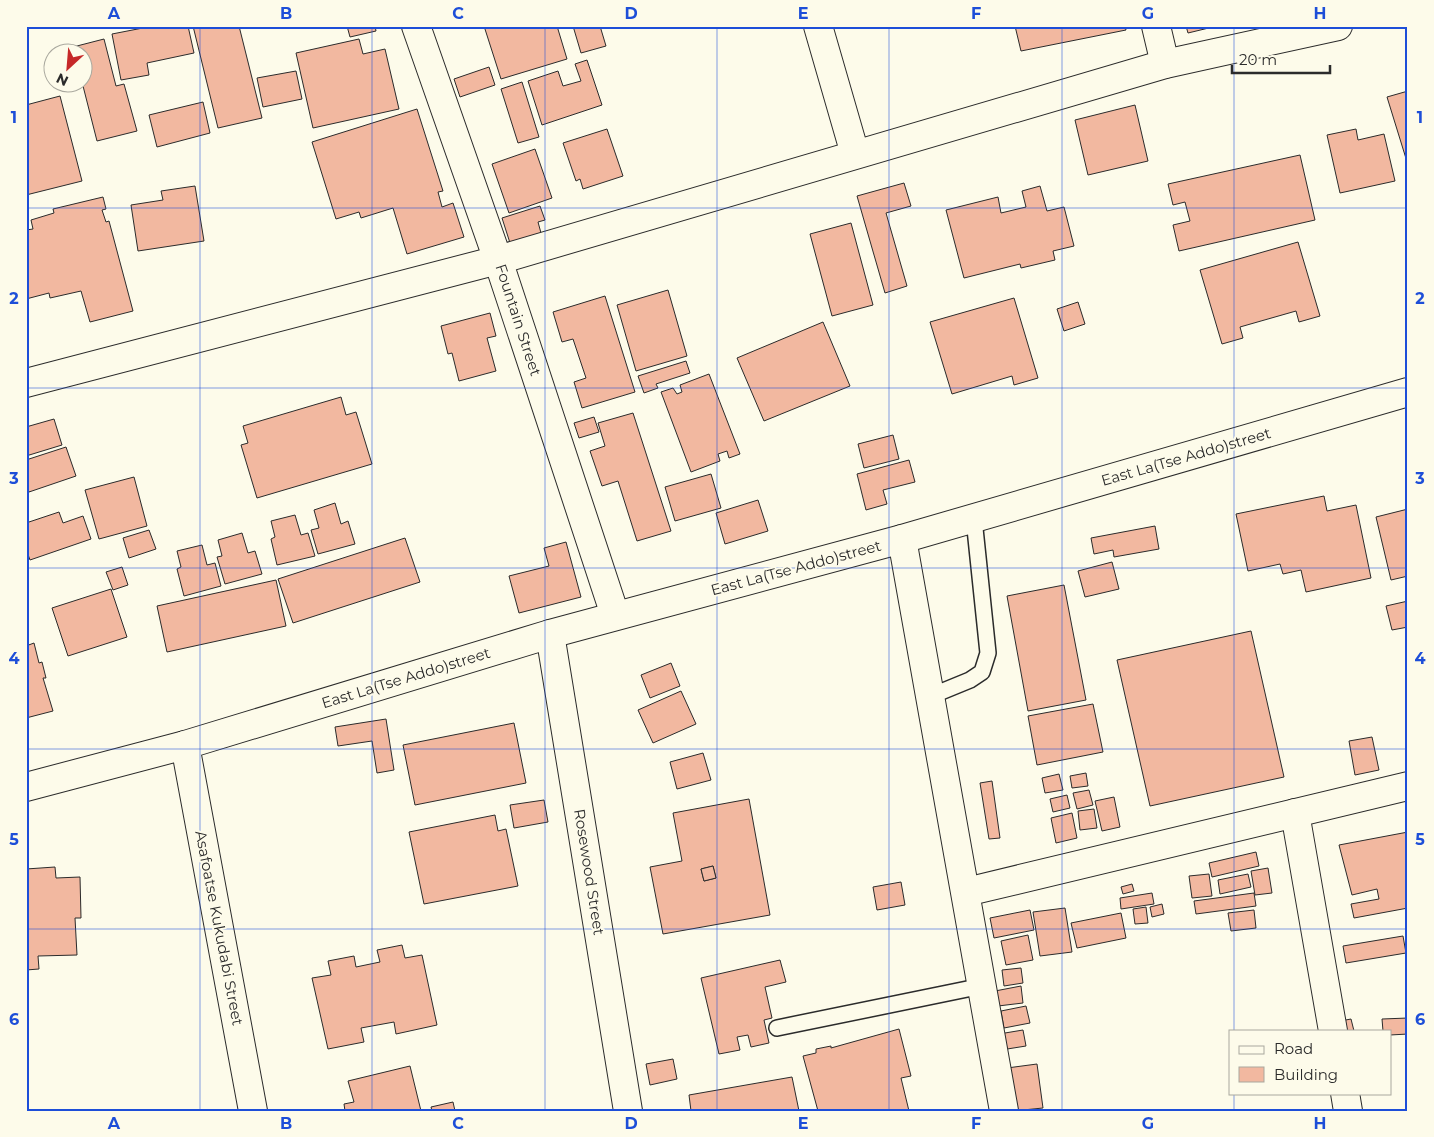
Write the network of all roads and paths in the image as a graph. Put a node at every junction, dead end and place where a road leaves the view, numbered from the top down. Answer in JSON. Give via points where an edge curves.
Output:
{"nodes":[{"id":1,"x":416,"y":26,"type":"edge"},
{"id":2,"x":818,"y":26,"type":"edge"},
{"id":3,"x":1156,"y":26,"type":"edge"},
{"id":4,"x":1338,"y":26,"type":"edge"},
{"id":5,"x":1165,"y":64,"type":"junction"},
{"id":6,"x":855,"y":154,"type":"junction"},
{"id":7,"x":498,"y":260,"type":"junction"},
{"id":8,"x":26,"y":383,"type":"edge"},
{"id":9,"x":1408,"y":392,"type":"edge"},
{"id":10,"x":974,"y":519,"type":"junction"},
{"id":11,"x":902,"y":540,"type":"junction"},
{"id":12,"x":615,"y":615,"type":"junction"},
{"id":13,"x":550,"y":634,"type":"junction"},
{"id":14,"x":931,"y":696,"type":"junction"},
{"id":15,"x":185,"y":745,"type":"junction"},
{"id":16,"x":1408,"y":786,"type":"edge"},
{"id":17,"x":26,"y":787,"type":"edge"},
{"id":18,"x":1295,"y":813,"type":"junction"},
{"id":19,"x":966,"y":892,"type":"junction"},
{"id":20,"x":982,"y":986,"type":"junction"},
{"id":21,"x":777,"y":1028,"type":"dead end"},
{"id":22,"x":1333,"y":1030,"type":"edge"},
{"id":23,"x":1344,"y":1094,"type":"edge"},
{"id":24,"x":253,"y":1111,"type":"edge"},
{"id":25,"x":628,"y":1111,"type":"edge"},
{"id":26,"x":1004,"y":1111,"type":"edge"},
{"id":27,"x":1348,"y":1111,"type":"edge"}],
"edges":[{"from":1,"to":7,"type":"street","name":"Fountain Street"},
{"from":2,"to":6,"type":"street"},
{"from":3,"to":5,"type":"street"},
{"from":4,"to":5,"type":"street"},
{"from":5,"to":6,"type":"street"},
{"from":6,"to":7,"type":"street"},
{"from":7,"to":8,"type":"street"},
{"from":7,"to":12,"type":"street","name":"Fountain Street"},
{"from":9,"to":10,"type":"street","name":"East La(Tse Addo)street"},
{"from":10,"to":11,"type":"street","name":"East La(Tse Addo)street"},
{"from":10,"to":14,"type":"lane","via":[[988,653],[982,672]]},
{"from":11,"to":12,"type":"street","name":"East La(Tse Addo)street"},
{"from":11,"to":14,"type":"street"},
{"from":12,"to":13,"type":"street","name":"East La(Tse Addo)street"},
{"from":13,"to":15,"type":"street","name":"East La(Tse Addo)street"},
{"from":13,"to":25,"type":"street","name":"Rosewood Street"},
{"from":14,"to":19,"type":"street"},
{"from":15,"to":17,"type":"street","name":"East La(Tse Addo)street"},
{"from":15,"to":24,"type":"street","name":"Asafoatse Kukudabi Street"},
{"from":16,"to":18,"type":"street"},
{"from":18,"to":19,"type":"street"},
{"from":18,"to":22,"type":"street"},
{"from":19,"to":20,"type":"street"},
{"from":20,"to":21,"type":"lane"},
{"from":20,"to":26,"type":"street"},
{"from":23,"to":27,"type":"street"}]}
